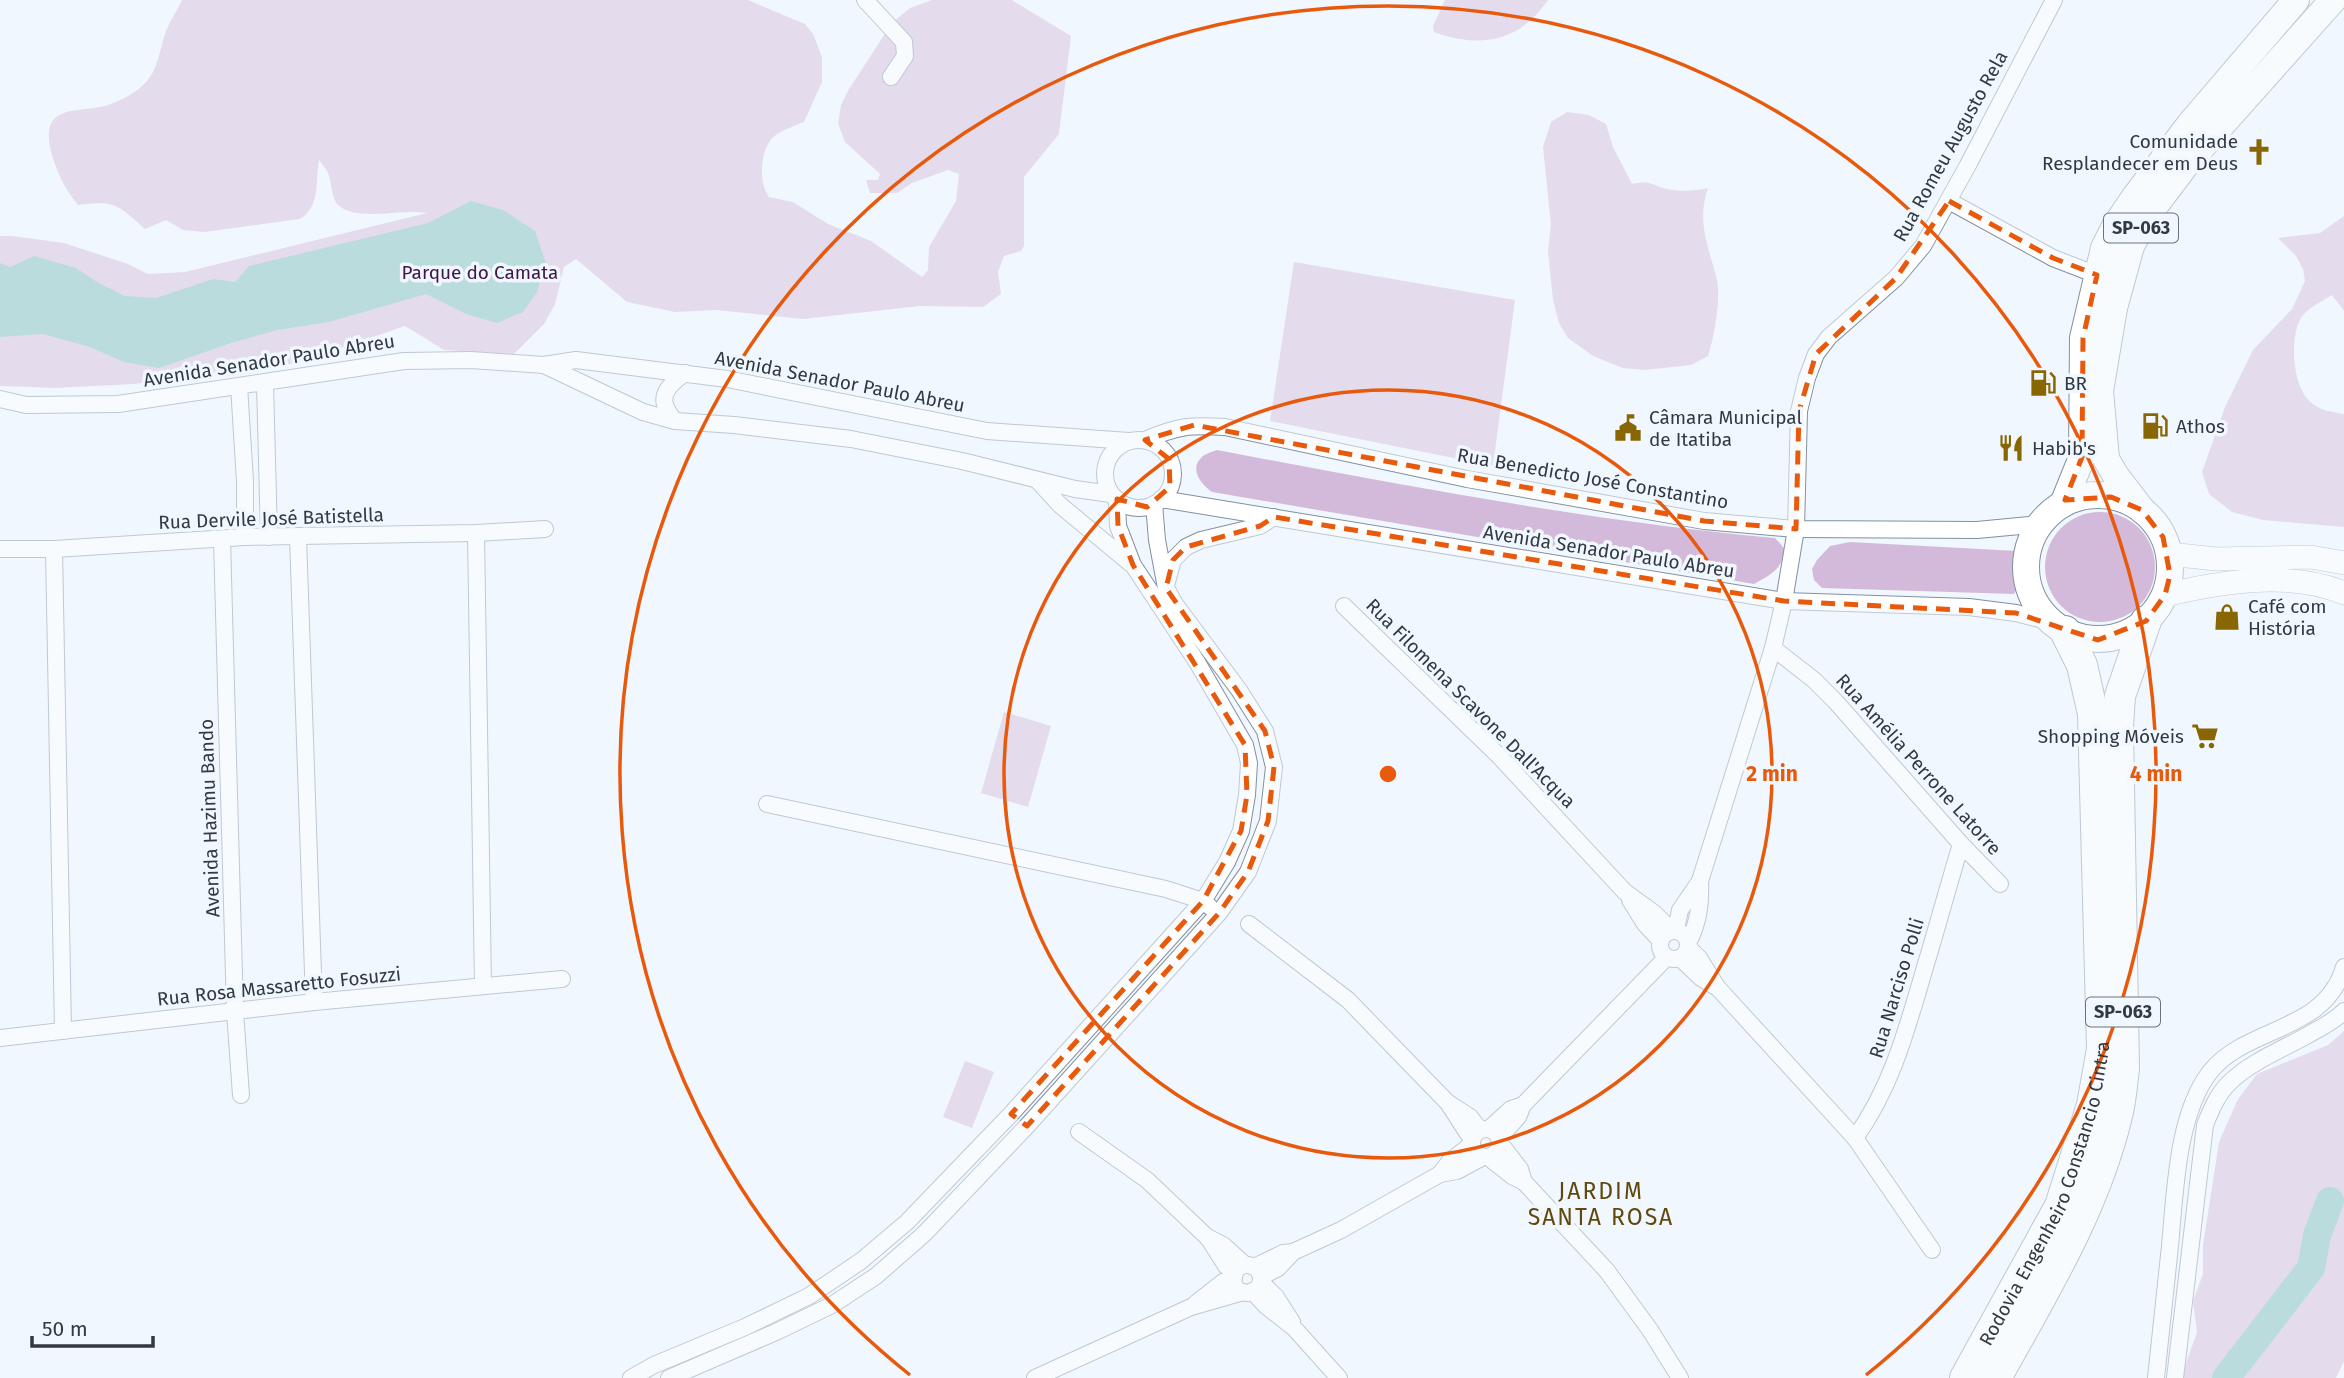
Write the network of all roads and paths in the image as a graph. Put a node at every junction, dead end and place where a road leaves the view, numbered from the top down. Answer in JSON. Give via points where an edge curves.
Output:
{"nodes":[{"id":1,"x":865,"y":0,"type":"edge"},
{"id":2,"x":2054,"y":0,"type":"edge"},
{"id":3,"x":2296,"y":0,"type":"edge"},
{"id":4,"x":2333,"y":0,"type":"edge"},
{"id":5,"x":891,"y":77,"type":"dead end"},
{"id":6,"x":1949,"y":201,"type":"junction"},
{"id":7,"x":2096,"y":275,"type":"junction"},
{"id":8,"x":544,"y":365,"type":"junction"},
{"id":9,"x":685,"y":373,"type":"junction"},
{"id":10,"x":265,"y":383,"type":"junction"},
{"id":11,"x":239,"y":386,"type":"junction"},
{"id":12,"x":0,"y":399,"type":"edge"},
{"id":13,"x":674,"y":421,"type":"junction"},
{"id":14,"x":1137,"y":441,"type":"junction"},
{"id":15,"x":1038,"y":481,"type":"junction"},
{"id":16,"x":1114,"y":497,"type":"junction"},
{"id":17,"x":1158,"y":501,"type":"junction"},
{"id":18,"x":2063,"y":504,"type":"junction"},
{"id":19,"x":2141,"y":510,"type":"junction"},
{"id":20,"x":1274,"y":517,"type":"junction"},
{"id":21,"x":2041,"y":524,"type":"junction"},
{"id":22,"x":544,"y":529,"type":"dead end"},
{"id":23,"x":1796,"y":529,"type":"junction"},
{"id":24,"x":476,"y":533,"type":"junction"},
{"id":25,"x":244,"y":537,"type":"junction"},
{"id":26,"x":269,"y":537,"type":"junction"},
{"id":27,"x":298,"y":537,"type":"junction"},
{"id":28,"x":222,"y":540,"type":"junction"},
{"id":29,"x":0,"y":549,"type":"edge"},
{"id":30,"x":54,"y":549,"type":"junction"},
{"id":31,"x":2169,"y":554,"type":"junction"},
{"id":32,"x":2344,"y":563,"type":"edge"},
{"id":33,"x":1133,"y":565,"type":"junction"},
{"id":34,"x":1166,"y":588,"type":"junction"},
{"id":35,"x":2344,"y":593,"type":"edge"},
{"id":36,"x":2165,"y":596,"type":"junction"},
{"id":37,"x":1784,"y":601,"type":"junction"},
{"id":38,"x":1344,"y":606,"type":"dead end"},
{"id":39,"x":2146,"y":621,"type":"junction"},
{"id":40,"x":2058,"y":627,"type":"junction"},
{"id":41,"x":1773,"y":648,"type":"junction"},
{"id":42,"x":767,"y":804,"type":"dead end"},
{"id":43,"x":1961,"y":844,"type":"junction"},
{"id":44,"x":1700,"y":881,"type":"junction"},
{"id":45,"x":2000,"y":884,"type":"dead end"},
{"id":46,"x":1203,"y":901,"type":"junction"},
{"id":47,"x":1219,"y":913,"type":"junction"},
{"id":48,"x":1249,"y":924,"type":"dead end"},
{"id":49,"x":1669,"y":933,"type":"junction"},
{"id":50,"x":1681,"y":951,"type":"junction"},
{"id":51,"x":2344,"y":967,"type":"edge"},
{"id":52,"x":562,"y":979,"type":"dead end"},
{"id":53,"x":483,"y":986,"type":"junction"},
{"id":54,"x":314,"y":1002,"type":"junction"},
{"id":55,"x":2344,"y":1011,"type":"edge"},
{"id":56,"x":235,"y":1012,"type":"junction"},
{"id":57,"x":63,"y":1031,"type":"junction"},
{"id":58,"x":0,"y":1038,"type":"edge"},
{"id":59,"x":241,"y":1095,"type":"dead end"},
{"id":60,"x":1011,"y":1114,"type":"junction"},
{"id":61,"x":1027,"y":1126,"type":"junction"},
{"id":62,"x":1079,"y":1132,"type":"dead end"},
{"id":63,"x":1485,"y":1137,"type":"junction"},
{"id":64,"x":1855,"y":1138,"type":"junction"},
{"id":65,"x":1486,"y":1157,"type":"junction"},
{"id":66,"x":1440,"y":1174,"type":"junction"},
{"id":67,"x":1524,"y":1182,"type":"junction"},
{"id":68,"x":1932,"y":1250,"type":"dead end"},
{"id":69,"x":1248,"y":1278,"type":"junction"},
{"id":70,"x":631,"y":1378,"type":"edge"},
{"id":71,"x":669,"y":1378,"type":"edge"},
{"id":72,"x":1035,"y":1378,"type":"edge"},
{"id":73,"x":1339,"y":1378,"type":"edge"},
{"id":74,"x":1680,"y":1378,"type":"edge"},
{"id":75,"x":1965,"y":1378,"type":"edge"},
{"id":76,"x":1996,"y":1378,"type":"edge"},
{"id":77,"x":2156,"y":1378,"type":"edge"},
{"id":78,"x":2175,"y":1378,"type":"edge"}],
"edges":[{"from":1,"to":5,"type":"street","via":[[904,43],[905,56]]},
{"from":2,"to":6,"type":"street","name":"Rua Romeu Augusto Rela"},
{"from":3,"to":7,"type":"main road","number":"SP-063","via":[[2190,124],[2134,198],[2104,248]]},
{"from":4,"to":19,"type":"main road","number":"SP-063","via":[[2185,166],[2131,246],[2114,308],[2100,391],[2106,459]]},
{"from":6,"to":7,"type":"street","via":[[2053,258]]},
{"from":6,"to":23,"type":"street","name":"Rua Romeu Augusto Rela","via":[[1923,246],[1896,278],[1815,354],[1799,411]]},
{"from":7,"to":18,"type":"main road","number":"SP-063","via":[[2083,338],[2082,457]]},
{"from":8,"to":9,"type":"street","name":"Avenida Senador Paulo Abreu","via":[[576,359]]},
{"from":8,"to":10,"type":"street","name":"Avenida Senador Paulo Abreu","via":[[404,361]]},
{"from":8,"to":13,"type":"street","name":"Avenida Senador Paulo Abreu","via":[[643,412]]},
{"from":9,"to":13,"type":"street","via":[[663,400]]},
{"from":9,"to":14,"type":"street","name":"Avenida Senador Paulo Abreu","via":[[987,431]]},
{"from":10,"to":11,"type":"street","name":"Avenida Senador Paulo Abreu"},
{"from":10,"to":26,"type":"street"},
{"from":11,"to":12,"type":"street","name":"Avenida Senador Paulo Abreu","via":[[118,404],[26,405]]},
{"from":11,"to":25,"type":"street"},
{"from":13,"to":15,"type":"street","name":"Avenida Senador Paulo Abreu","via":[[851,439]]},
{"from":14,"to":16,"type":"street","via":[[1114,450],[1108,459],[1105,473]]},
{"from":14,"to":17,"type":"street","via":[[1159,447],[1172,467],[1170,487]]},
{"from":14,"to":23,"type":"street","name":"Rua Benedicto José Constantino","via":[[1195,425],[1225,427],[1468,479],[1704,521]]},
{"from":15,"to":16,"type":"street","name":"Avenida Senador Paulo Abreu"},
{"from":15,"to":33,"type":"street"},
{"from":16,"to":17,"type":"street","via":[[1130,507],[1147,507]]},
{"from":16,"to":33,"type":"street","via":[[1118,526]]},
{"from":17,"to":20,"type":"street","name":"Avenida Senador Paulo Abreu"},
{"from":17,"to":34,"type":"street","via":[[1157,540]]},
{"from":18,"to":19,"type":"main road","number":"SP-063","via":[[2103,496]]},
{"from":18,"to":21,"type":"main road","number":"SP-063"},
{"from":19,"to":31,"type":"main road","number":"SP-063","via":[[2158,529]]},
{"from":20,"to":34,"type":"street","via":[[1260,526],[1185,547],[1173,560]]},
{"from":20,"to":37,"type":"street","name":"Avenida Senador Paulo Abreu"},
{"from":21,"to":23,"type":"street","name":"Rua Benedicto José Constantino","via":[[1977,530]]},
{"from":21,"to":40,"type":"main road","number":"SP-063","via":[[2028,551],[2027,582],[2040,610]]},
{"from":22,"to":24,"type":"street","name":"Rua Dervile José Batistella"},
{"from":23,"to":37,"type":"street","name":"Rua Romeu Augusto Rela"},
{"from":24,"to":27,"type":"street","name":"Rua Dervile José Batistella"},
{"from":24,"to":53,"type":"street"},
{"from":25,"to":26,"type":"street","name":"Rua Dervile José Batistella"},
{"from":25,"to":28,"type":"street","name":"Rua Dervile José Batistella"},
{"from":26,"to":27,"type":"street","name":"Rua Dervile José Batistella"},
{"from":27,"to":54,"type":"street"},
{"from":28,"to":30,"type":"street","name":"Rua Dervile José Batistella"},
{"from":28,"to":56,"type":"street","name":"Avenida Hazimu Bando"},
{"from":29,"to":30,"type":"street","name":"Rua Dervile José Batistella"},
{"from":30,"to":57,"type":"street"},
{"from":31,"to":32,"type":"street","via":[[2217,559],[2311,556]]},
{"from":31,"to":36,"type":"main road"},
{"from":33,"to":46,"type":"street","via":[[1197,662],[1245,745],[1249,763],[1241,831]]},
{"from":34,"to":47,"type":"street","via":[[1265,731],[1274,767],[1268,821],[1248,872]]},
{"from":35,"to":36,"type":"street","via":[[2327,585],[2293,580],[2212,584]]},
{"from":36,"to":39,"type":"main road","number":"SP-063"},
{"from":37,"to":40,"type":"street","name":"Avenida Senador Paulo Abreu","via":[[1969,607],[2017,613]]},
{"from":37,"to":41,"type":"street","name":"Rua Romeu Augusto Rela"},
{"from":38,"to":49,"type":"street","name":"Rua Filomena Scavone Dall'Acqua","via":[[1499,756]]},
{"from":39,"to":40,"type":"main road","number":"SP-063","via":[[2115,638],[2090,639]]},
{"from":39,"to":76,"type":"highway","name":"Rodovia Engenheiro Constancio Cintra","number":"SP-063","via":[[2120,696],[2118,727],[2124,1069],[2118,1114],[2085,1212]]},
{"from":40,"to":75,"type":"highway","name":"Rodovia Engenheiro Constancio Cintra","number":"SP-063","via":[[2082,665],[2093,714],[2102,1049],[2092,1105],[2060,1206]]},
{"from":41,"to":43,"type":"street","name":"Rua Amélia Perrone Latorre","via":[[1836,702]]},
{"from":41,"to":44,"type":"street","name":"Rua Romeu Augusto Rela"},
{"from":42,"to":46,"type":"street","via":[[1166,889]]},
{"from":43,"to":45,"type":"street","name":"Rua Amélia Perrone Latorre"},
{"from":43,"to":64,"type":"street","name":"Rua Narciso Polli","via":[[1902,1046],[1886,1087]]},
{"from":44,"to":49,"type":"street"},
{"from":44,"to":50,"type":"street","via":[[1697,922]]},
{"from":46,"to":47,"type":"street"},
{"from":46,"to":60,"type":"street"},
{"from":47,"to":61,"type":"street"},
{"from":48,"to":63,"type":"street","via":[[1348,1000],[1448,1103],[1470,1117]]},
{"from":49,"to":50,"type":"street","name":"Rua Filomena Scavone Dall'Acqua","via":[[1684,934]]},
{"from":49,"to":50,"type":"street","via":[[1660,950]]},
{"from":50,"to":63,"type":"street","via":[[1523,1105],[1518,1117]]},
{"from":50,"to":64,"type":"street","via":[[1700,978],[1717,987]]},
{"from":51,"to":77,"type":"street","via":[[2323,1003],[2281,1030],[2227,1055],[2210,1071],[2195,1096],[2176,1183]]},
{"from":52,"to":53,"type":"street","name":"Rua Rosa Massaretto Fosuzzi"},
{"from":53,"to":54,"type":"street","name":"Rua Rosa Massaretto Fosuzzi"},
{"from":54,"to":56,"type":"street","name":"Rua Rosa Massaretto Fosuzzi"},
{"from":55,"to":78,"type":"street","via":[[2248,1068],[2215,1101],[2205,1125]]},
{"from":56,"to":57,"type":"street","name":"Rua Rosa Massaretto Fosuzzi"},
{"from":56,"to":59,"type":"street","name":"Avenida Hazimu Bando"},
{"from":57,"to":58,"type":"street","name":"Rua Rosa Massaretto Fosuzzi"},
{"from":60,"to":61,"type":"street"},
{"from":60,"to":70,"type":"street","via":[[907,1222],[862,1261],[809,1296]]},
{"from":61,"to":71,"type":"street","via":[[924,1234],[876,1276],[832,1305]]},
{"from":62,"to":69,"type":"street","via":[[1146,1180],[1207,1237],[1223,1245]]},
{"from":63,"to":65,"type":"street","via":[[1497,1152]]},
{"from":63,"to":66,"type":"street","via":[[1450,1161]]},
{"from":63,"to":67,"type":"street","via":[[1520,1169]]},
{"from":64,"to":68,"type":"street"},
{"from":65,"to":66,"type":"street"},
{"from":65,"to":67,"type":"street"},
{"from":66,"to":69,"type":"street","via":[[1293,1252],[1278,1268]]},
{"from":67,"to":74,"type":"street","via":[[1607,1271]]},
{"from":69,"to":72,"type":"street","via":[[1223,1282],[1191,1307]]},
{"from":69,"to":73,"type":"street","via":[[1288,1314],[1294,1328]]}]}
